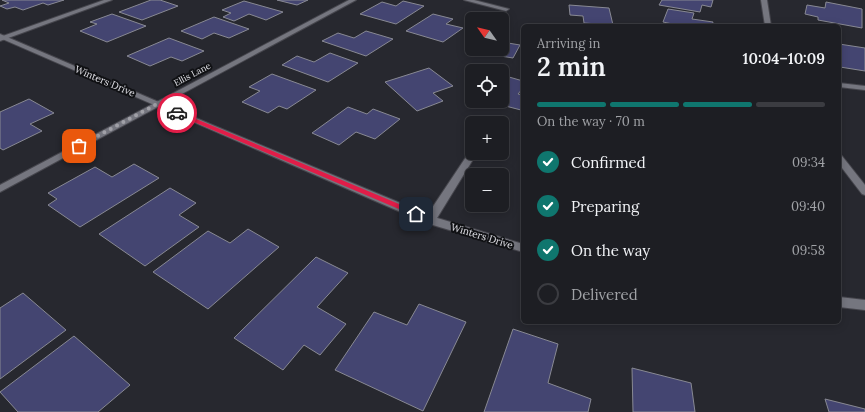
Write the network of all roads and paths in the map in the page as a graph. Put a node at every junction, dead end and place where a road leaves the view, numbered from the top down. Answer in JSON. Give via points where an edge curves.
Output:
{"nodes":[{"id":1,"x":109,"y":0,"type":"edge"},
{"id":2,"x":353,"y":0,"type":"edge"},
{"id":3,"x":467,"y":0,"type":"edge"},
{"id":4,"x":764,"y":0,"type":"edge"},
{"id":5,"x":506,"y":9,"type":"dead end"},
{"id":6,"x":768,"y":24,"type":"edge"},
{"id":7,"x":2,"y":38,"type":"edge"},
{"id":8,"x":841,"y":85,"type":"edge"},
{"id":9,"x":865,"y":88,"type":"edge"},
{"id":10,"x":157,"y":104,"type":"junction"},
{"id":11,"x":469,"y":160,"type":"edge"},
{"id":12,"x":841,"y":161,"type":"edge"},
{"id":13,"x":0,"y":189,"type":"edge"},
{"id":14,"x":865,"y":192,"type":"edge"},
{"id":15,"x":430,"y":220,"type":"junction"},
{"id":16,"x":521,"y":247,"type":"edge"},
{"id":17,"x":841,"y":302,"type":"edge"},
{"id":18,"x":865,"y":305,"type":"edge"}],
"edges":[{"from":1,"to":7,"type":"street"},
{"from":2,"to":10,"type":"street","name":"Ellis Lane"},
{"from":3,"to":5,"type":"street"},
{"from":4,"to":6,"type":"street"},
{"from":7,"to":10,"type":"street","name":"Winters Drive"},
{"from":8,"to":9,"type":"street"},
{"from":10,"to":13,"type":"street","name":"Ellis Lane"},
{"from":10,"to":15,"type":"street","name":"Winters Drive"},
{"from":11,"to":15,"type":"street"},
{"from":12,"to":14,"type":"street"},
{"from":15,"to":16,"type":"street","name":"Winters Drive"},
{"from":17,"to":18,"type":"street"}]}
